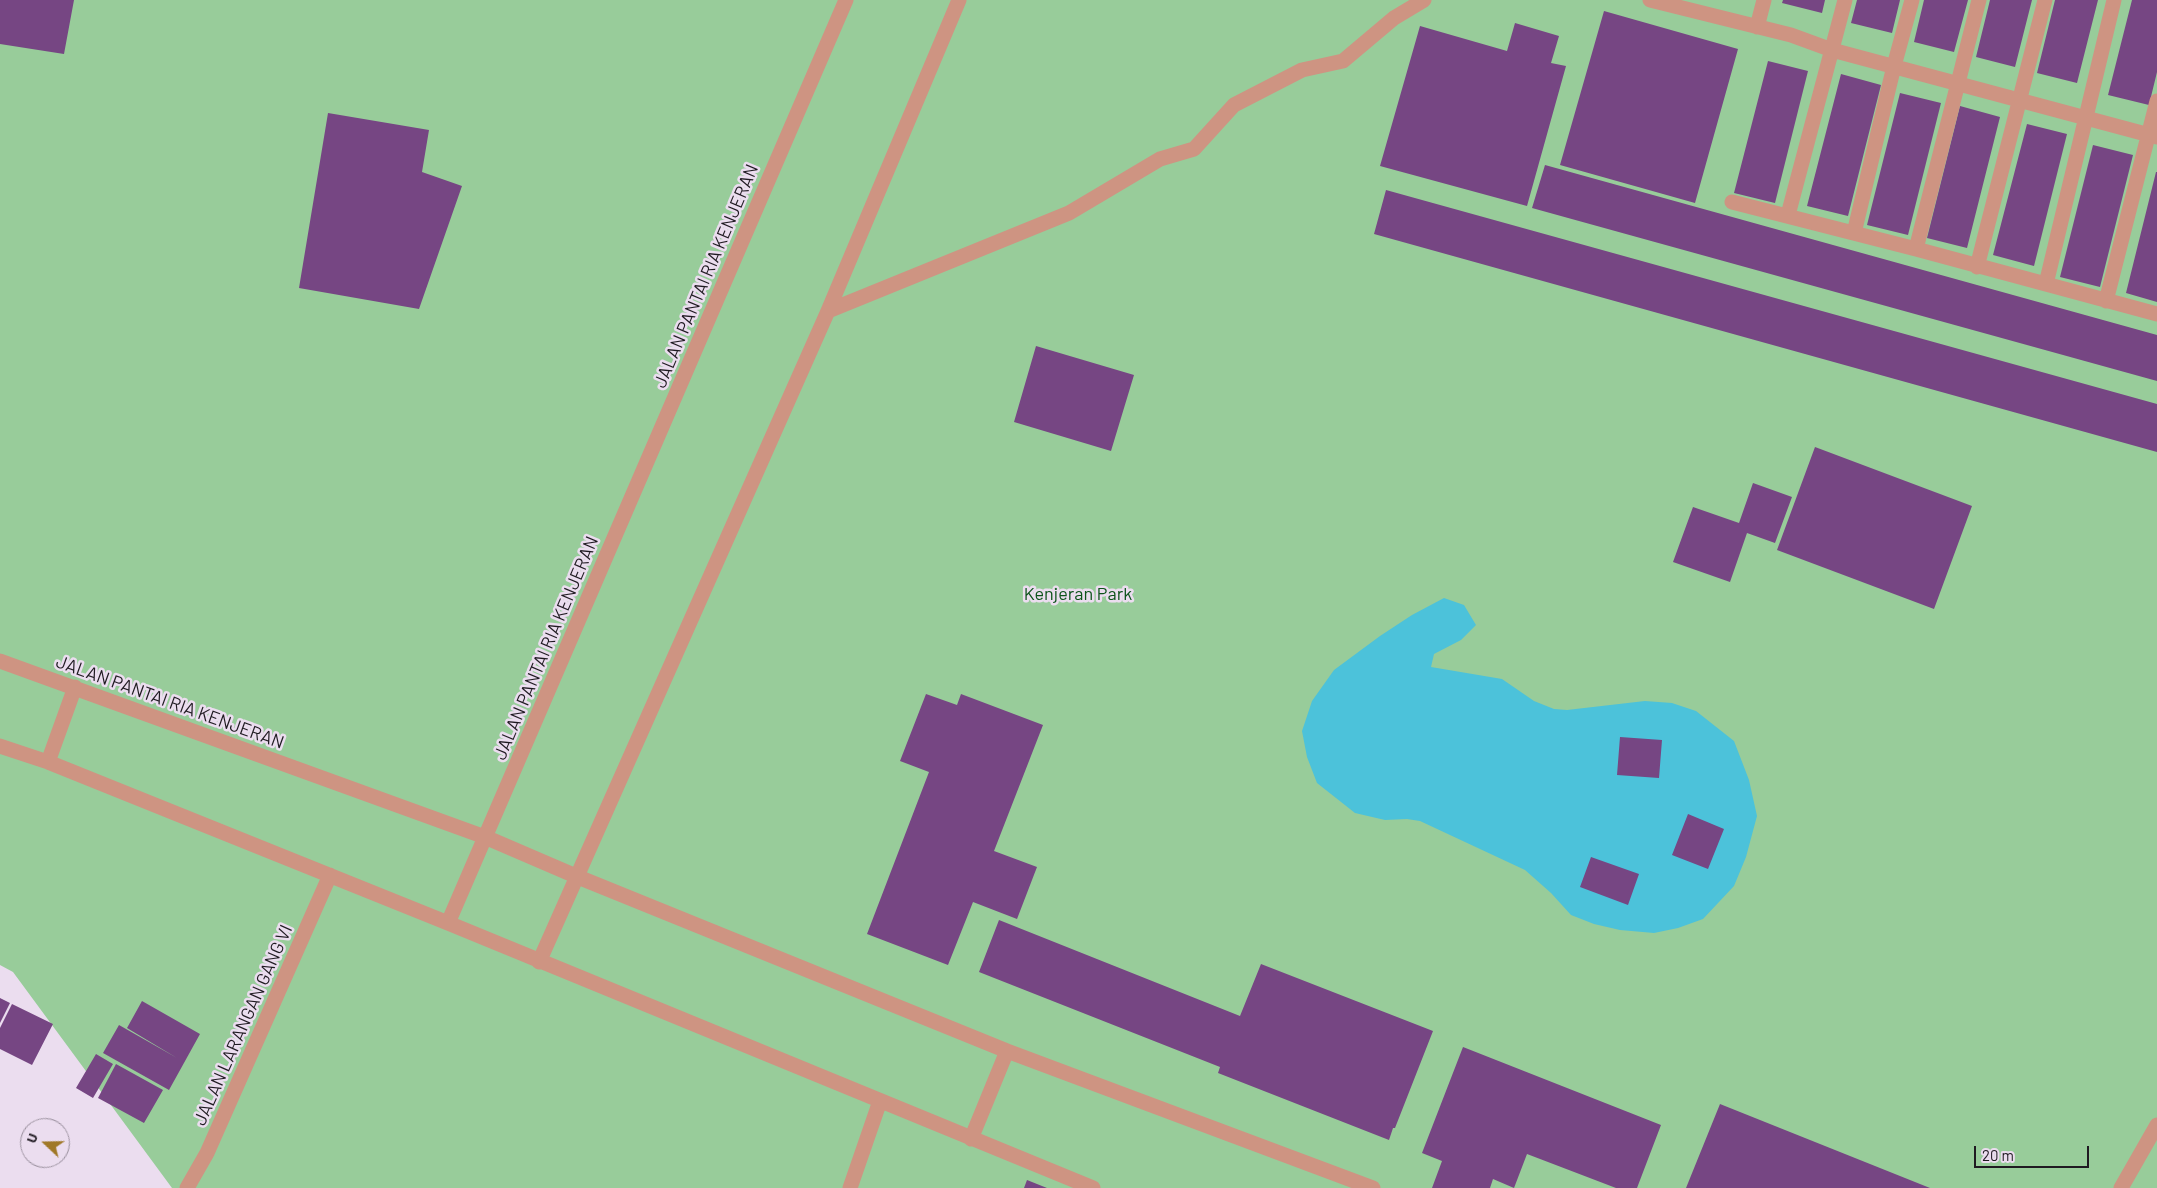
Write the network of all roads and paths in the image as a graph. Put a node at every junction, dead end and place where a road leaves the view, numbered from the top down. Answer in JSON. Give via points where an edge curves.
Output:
{"nodes":[{"id":1,"x":846,"y":0,"type":"edge"},
{"id":2,"x":959,"y":0,"type":"edge"},
{"id":3,"x":1424,"y":0,"type":"edge"},
{"id":4,"x":1650,"y":0,"type":"edge"},
{"id":5,"x":1764,"y":0,"type":"edge"},
{"id":6,"x":1844,"y":0,"type":"edge"},
{"id":7,"x":1912,"y":0,"type":"edge"},
{"id":8,"x":1979,"y":0,"type":"edge"},
{"id":9,"x":2044,"y":0,"type":"edge"},
{"id":10,"x":2114,"y":0,"type":"edge"},
{"id":11,"x":1756,"y":27,"type":"junction"},
{"id":12,"x":1832,"y":50,"type":"junction"},
{"id":13,"x":1894,"y":66,"type":"junction"},
{"id":14,"x":1958,"y":84,"type":"junction"},
{"id":15,"x":2018,"y":100,"type":"junction"},
{"id":16,"x":2157,"y":101,"type":"edge"},
{"id":17,"x":2085,"y":118,"type":"junction"},
{"id":18,"x":2152,"y":136,"type":"edge"},
{"id":19,"x":1732,"y":202,"type":"dead end"},
{"id":20,"x":1788,"y":215,"type":"junction"},
{"id":21,"x":1854,"y":233,"type":"junction"},
{"id":22,"x":1916,"y":249,"type":"junction"},
{"id":23,"x":1977,"y":267,"type":"junction"},
{"id":24,"x":2046,"y":284,"type":"junction"},
{"id":25,"x":2106,"y":301,"type":"junction"},
{"id":26,"x":828,"y":312,"type":"junction"},
{"id":27,"x":2157,"y":314,"type":"edge"},
{"id":28,"x":0,"y":661,"type":"edge"},
{"id":29,"x":75,"y":687,"type":"junction"},
{"id":30,"x":0,"y":746,"type":"edge"},
{"id":31,"x":48,"y":762,"type":"junction"},
{"id":32,"x":486,"y":837,"type":"junction"},
{"id":33,"x":330,"y":875,"type":"junction"},
{"id":34,"x":578,"y":877,"type":"junction"},
{"id":35,"x":448,"y":923,"type":"junction"},
{"id":36,"x":539,"y":962,"type":"junction"},
{"id":37,"x":1007,"y":1051,"type":"junction"},
{"id":38,"x":880,"y":1101,"type":"junction"},
{"id":39,"x":2157,"y":1125,"type":"edge"},
{"id":40,"x":971,"y":1138,"type":"junction"},
{"id":41,"x":187,"y":1188,"type":"edge"},
{"id":42,"x":850,"y":1188,"type":"edge"},
{"id":43,"x":1093,"y":1188,"type":"edge"},
{"id":44,"x":1373,"y":1188,"type":"edge"},
{"id":45,"x":2121,"y":1188,"type":"edge"}],
"edges":[{"from":1,"to":32,"type":"street","name":"JALAN PANTAI RIA KENJERAN"},
{"from":2,"to":26,"type":"street"},
{"from":3,"to":26,"type":"street","via":[[1394,18],[1343,61],[1302,70],[1234,105],[1194,149],[1160,159],[1069,213]]},
{"from":4,"to":11,"type":"street"},
{"from":5,"to":11,"type":"street"},
{"from":6,"to":12,"type":"street"},
{"from":7,"to":13,"type":"street"},
{"from":8,"to":14,"type":"street"},
{"from":9,"to":15,"type":"street"},
{"from":10,"to":17,"type":"street"},
{"from":11,"to":12,"type":"street"},
{"from":12,"to":13,"type":"street"},
{"from":12,"to":20,"type":"street"},
{"from":13,"to":14,"type":"street"},
{"from":13,"to":21,"type":"street"},
{"from":14,"to":15,"type":"street"},
{"from":14,"to":22,"type":"street"},
{"from":15,"to":17,"type":"street"},
{"from":15,"to":23,"type":"street"},
{"from":16,"to":18,"type":"street"},
{"from":17,"to":18,"type":"street"},
{"from":17,"to":24,"type":"street"},
{"from":18,"to":25,"type":"street"},
{"from":19,"to":20,"type":"street"},
{"from":20,"to":21,"type":"street"},
{"from":21,"to":22,"type":"street"},
{"from":22,"to":23,"type":"street"},
{"from":23,"to":24,"type":"street"},
{"from":24,"to":25,"type":"street"},
{"from":25,"to":27,"type":"street"},
{"from":26,"to":34,"type":"street"},
{"from":28,"to":29,"type":"street","name":"JALAN PANTAI RIA KENJERAN"},
{"from":29,"to":31,"type":"street"},
{"from":29,"to":32,"type":"street","name":"JALAN PANTAI RIA KENJERAN"},
{"from":30,"to":31,"type":"street"},
{"from":31,"to":33,"type":"street"},
{"from":32,"to":34,"type":"street"},
{"from":32,"to":35,"type":"street"},
{"from":33,"to":35,"type":"street"},
{"from":33,"to":41,"type":"street","name":"JALAN LARANGAN GANG VI","via":[[207,1153]]},
{"from":34,"to":36,"type":"street"},
{"from":34,"to":37,"type":"street"},
{"from":35,"to":36,"type":"street"},
{"from":36,"to":38,"type":"street"},
{"from":37,"to":40,"type":"street"},
{"from":37,"to":44,"type":"street"},
{"from":38,"to":40,"type":"street"},
{"from":38,"to":42,"type":"street"},
{"from":39,"to":45,"type":"street"},
{"from":40,"to":43,"type":"street"}]}
